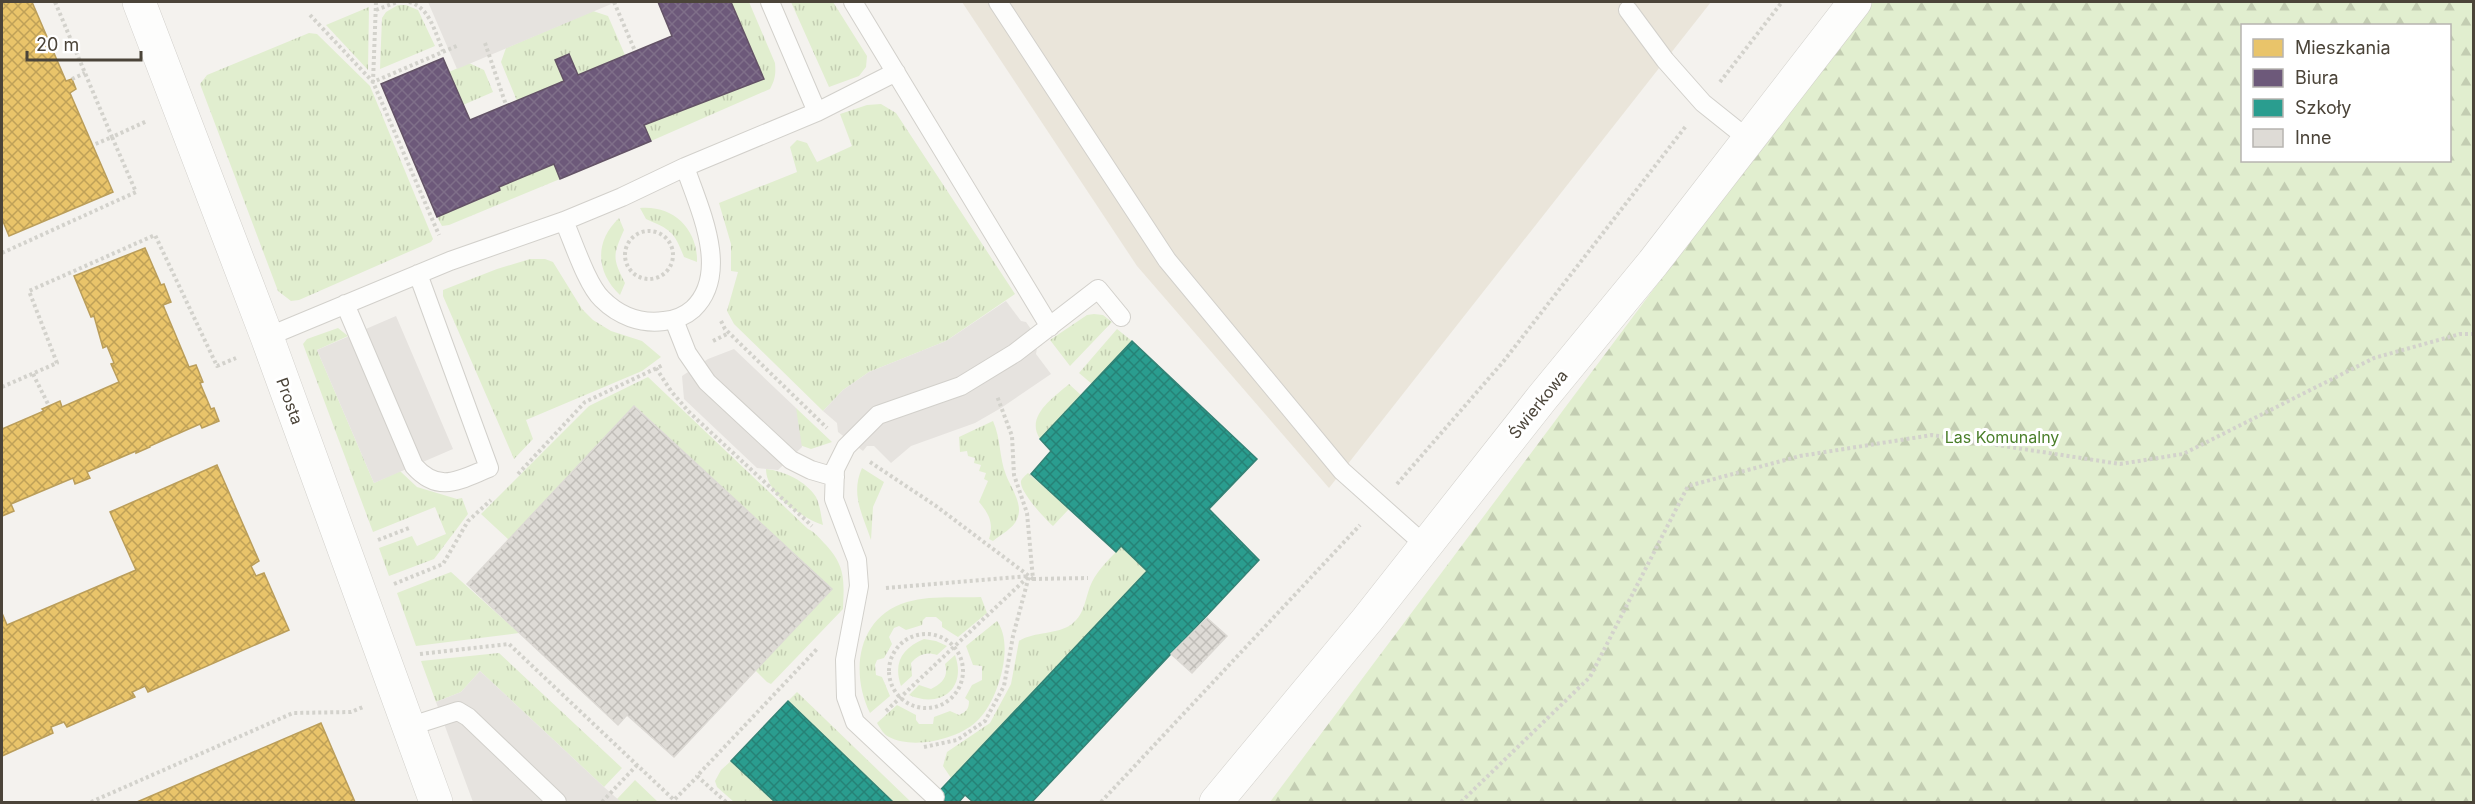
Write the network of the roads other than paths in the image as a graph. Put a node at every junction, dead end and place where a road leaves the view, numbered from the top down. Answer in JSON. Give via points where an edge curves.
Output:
{"nodes":[{"id":1,"x":139,"y":2,"type":"edge"},
{"id":2,"x":770,"y":2,"type":"edge"},
{"id":3,"x":853,"y":2,"type":"edge"},
{"id":4,"x":998,"y":2,"type":"edge"},
{"id":5,"x":1855,"y":2,"type":"edge"},
{"id":6,"x":1628,"y":10,"type":"dead end"},
{"id":7,"x":896,"y":72,"type":"junction"},
{"id":8,"x":817,"y":112,"type":"junction"},
{"id":9,"x":1748,"y":139,"type":"junction"},
{"id":10,"x":685,"y":167,"type":"junction"},
{"id":11,"x":564,"y":221,"type":"junction"},
{"id":12,"x":418,"y":274,"type":"junction"},
{"id":13,"x":345,"y":304,"type":"junction"},
{"id":14,"x":1121,"y":317,"type":"dead end"},
{"id":15,"x":674,"y":321,"type":"junction"},
{"id":16,"x":1050,"y":327,"type":"junction"},
{"id":17,"x":267,"y":337,"type":"junction"},
{"id":18,"x":835,"y":477,"type":"junction"},
{"id":19,"x":1426,"y":546,"type":"junction"},
{"id":20,"x":408,"y":727,"type":"junction"},
{"id":21,"x":934,"y":797,"type":"dead end"},
{"id":22,"x":436,"y":802,"type":"edge"},
{"id":23,"x":557,"y":802,"type":"edge"},
{"id":24,"x":1216,"y":802,"type":"edge"}],
"edges":[{"from":1,"to":17,"type":"street","name":"Prosta"},
{"from":2,"to":8,"type":"lane"},
{"from":3,"to":7,"type":"lane"},
{"from":4,"to":19,"type":"lane","via":[[1167,260],[1342,471]]},
{"from":5,"to":9,"type":"street","name":"Świerkowa"},
{"from":6,"to":9,"type":"lane","via":[[1703,103]]},
{"from":7,"to":8,"type":"lane"},
{"from":7,"to":16,"type":"lane"},
{"from":8,"to":10,"type":"lane"},
{"from":9,"to":19,"type":"street","name":"Świerkowa"},
{"from":10,"to":11,"type":"lane"},
{"from":10,"to":15,"type":"lane","via":[[706,228],[709,279],[704,298]]},
{"from":11,"to":12,"type":"lane"},
{"from":11,"to":15,"type":"lane","via":[[601,298],[625,316],[648,323]]},
{"from":12,"to":13,"type":"lane"},
{"from":12,"to":13,"type":"lane","via":[[489,468],[455,482],[439,483],[423,476],[414,466]]},
{"from":13,"to":17,"type":"lane"},
{"from":14,"to":16,"type":"lane","via":[[1098,289]]},
{"from":15,"to":18,"type":"lane","via":[[687,353],[707,382],[791,460]]},
{"from":16,"to":18,"type":"lane","via":[[961,386],[878,415],[846,447]]},
{"from":17,"to":20,"type":"street","name":"Prosta"},
{"from":18,"to":21,"type":"lane","via":[[834,499],[857,560],[859,586],[845,660],[846,697],[855,722]]},
{"from":19,"to":24,"type":"street","name":"Świerkowa"},
{"from":20,"to":22,"type":"street","name":"Prosta"},
{"from":20,"to":23,"type":"lane","via":[[458,711]]}]}
